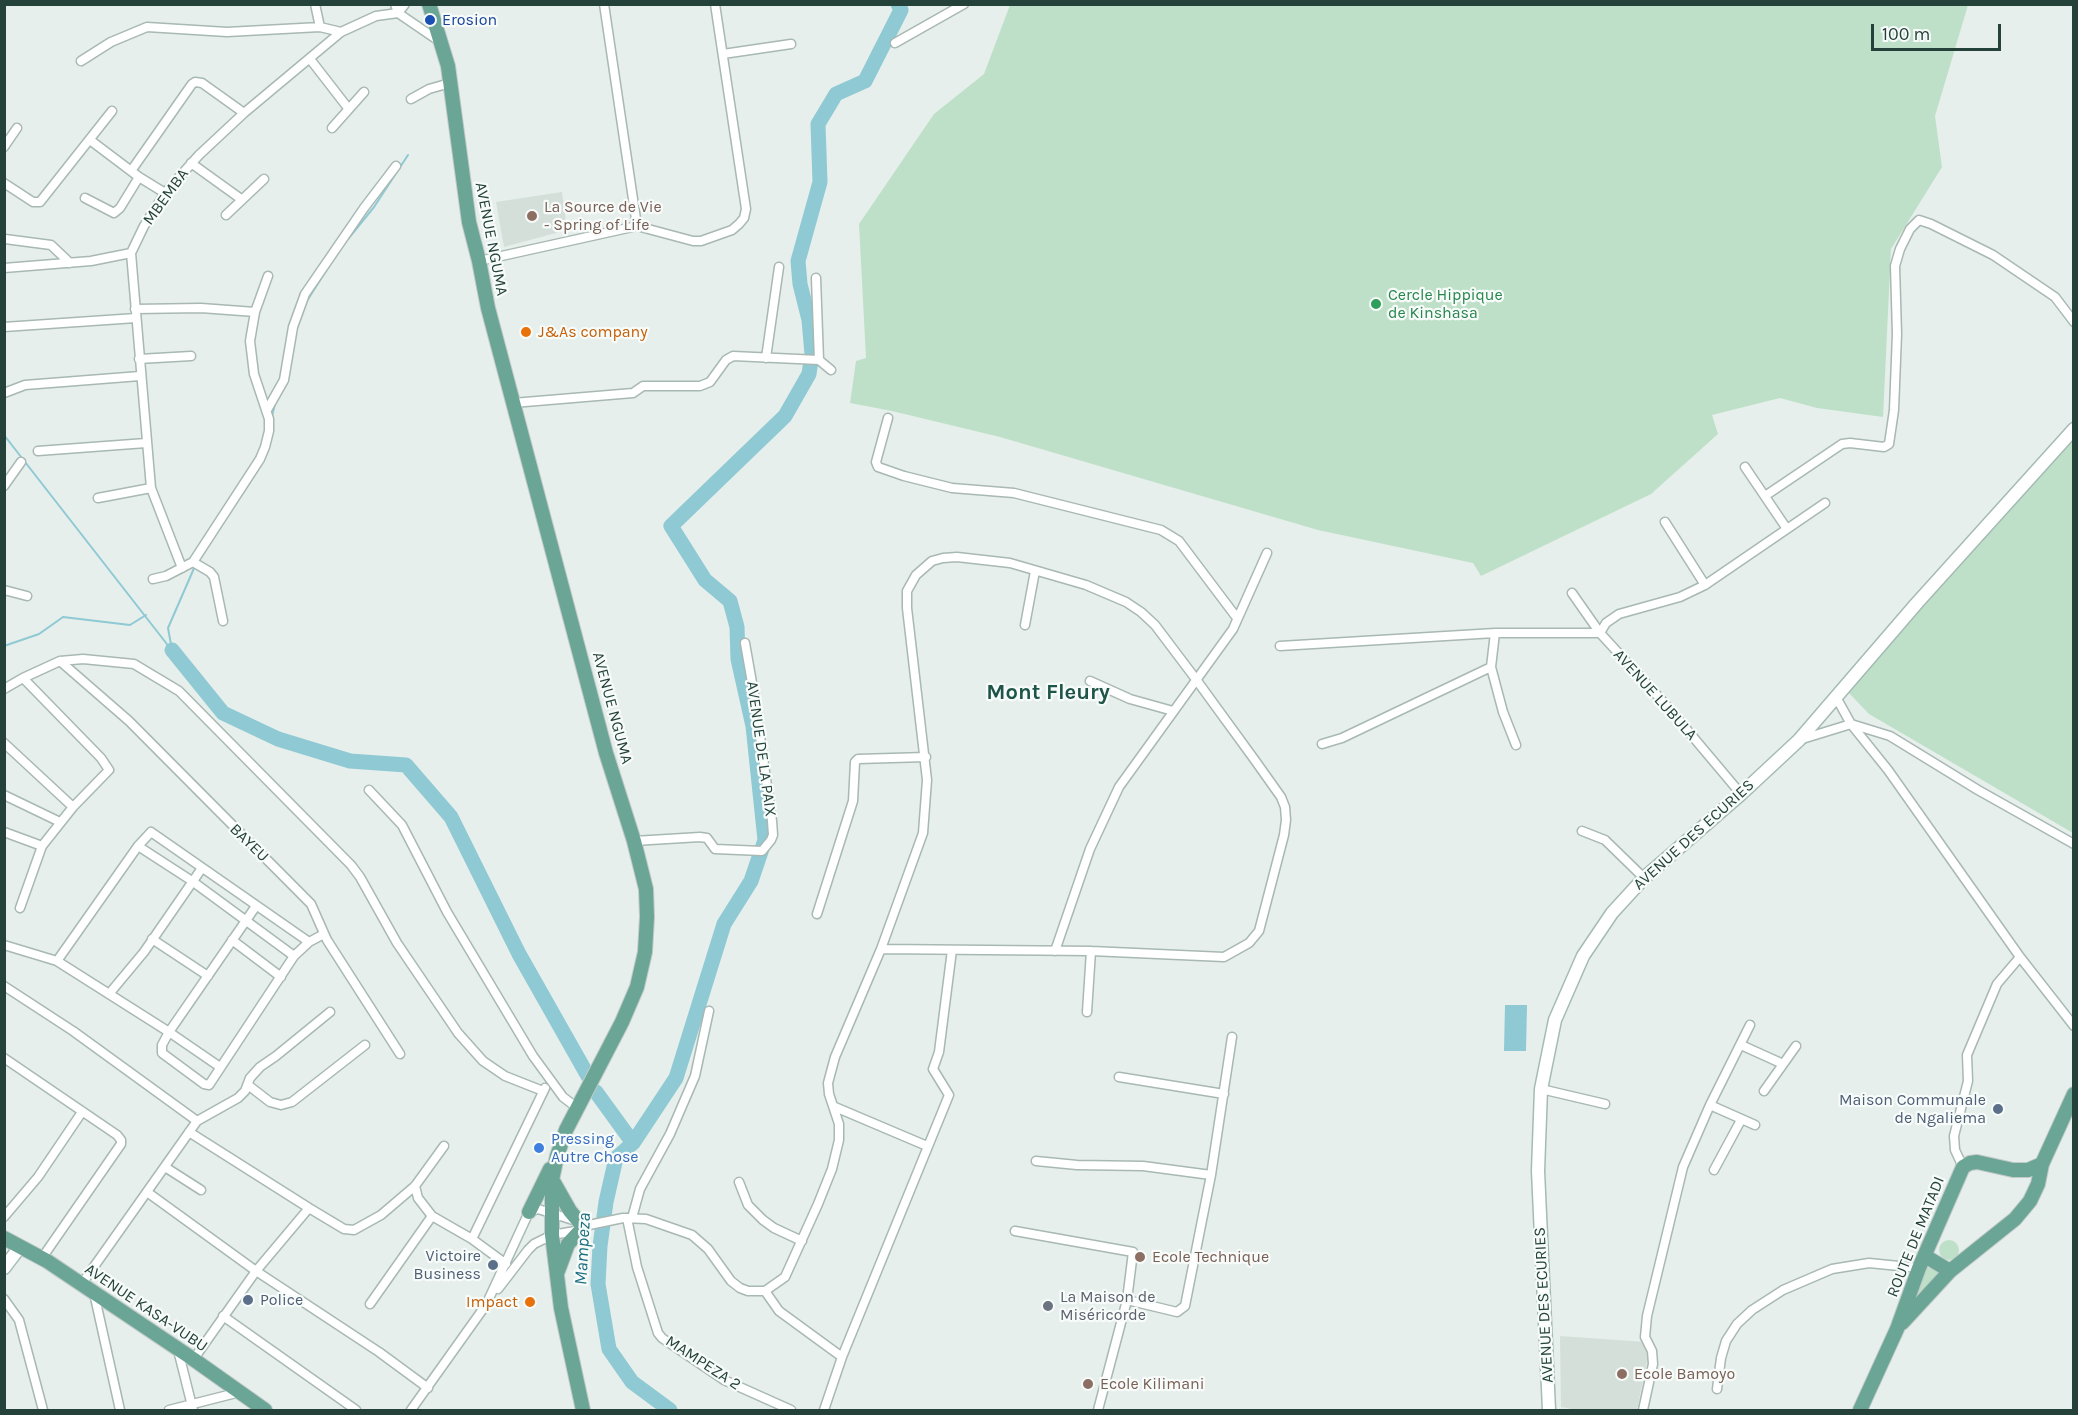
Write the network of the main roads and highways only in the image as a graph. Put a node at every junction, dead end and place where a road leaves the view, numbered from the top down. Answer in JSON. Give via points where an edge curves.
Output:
{"nodes":[{"id":1,"x":429,"y":4,"type":"edge"},
{"id":2,"x":2073,"y":1094,"type":"edge"},
{"id":3,"x":556,"y":1156,"type":"junction"},
{"id":4,"x":2042,"y":1164,"type":"junction"},
{"id":5,"x":552,"y":1180,"type":"junction"},
{"id":6,"x":529,"y":1212,"type":"road end"},
{"id":7,"x":4,"y":1238,"type":"edge"},
{"id":8,"x":1922,"y":1262,"type":"junction"},
{"id":9,"x":1950,"y":1271,"type":"junction"},
{"id":10,"x":557,"y":1276,"type":"junction"},
{"id":11,"x":1897,"y":1329,"type":"junction"},
{"id":12,"x":265,"y":1410,"type":"edge"},
{"id":13,"x":583,"y":1410,"type":"edge"},
{"id":14,"x":1860,"y":1410,"type":"edge"}],
"edges":[{"from":1,"to":3,"type":"main road","name":"AVENUE NGUMA","via":[[448,66],[469,222],[488,308],[646,890],[645,952],[637,987],[576,1107]]},
{"from":2,"to":4,"type":"main road","name":"ROUTE DE MATADI"},
{"from":3,"to":5,"type":"main road","name":"AVENUE NGUMA"},
{"from":3,"to":6,"type":"main road"},
{"from":4,"to":8,"type":"main road","name":"ROUTE DE MATADI","via":[[2028,1170],[1977,1162],[1963,1167]]},
{"from":4,"to":9,"type":"main road","name":"ROUTE DE MATADI","via":[[2030,1201],[2015,1220]]},
{"from":5,"to":10,"type":"main road","name":"AVENUE NGUMA"},
{"from":5,"to":10,"type":"main road","via":[[570,1211],[585,1227],[568,1244]]},
{"from":7,"to":12,"type":"main road","name":"AVENUE KASA-VUBU","via":[[42,1258]]},
{"from":8,"to":9,"type":"main road"},
{"from":8,"to":11,"type":"main road","name":"ROUTE DE MATADI"},
{"from":9,"to":11,"type":"main road","name":"ROUTE DE MATADI"},
{"from":10,"to":13,"type":"main road","name":"AVENUE NGUMA"},
{"from":11,"to":14,"type":"main road","name":"ROUTE DE MATADI"}]}
